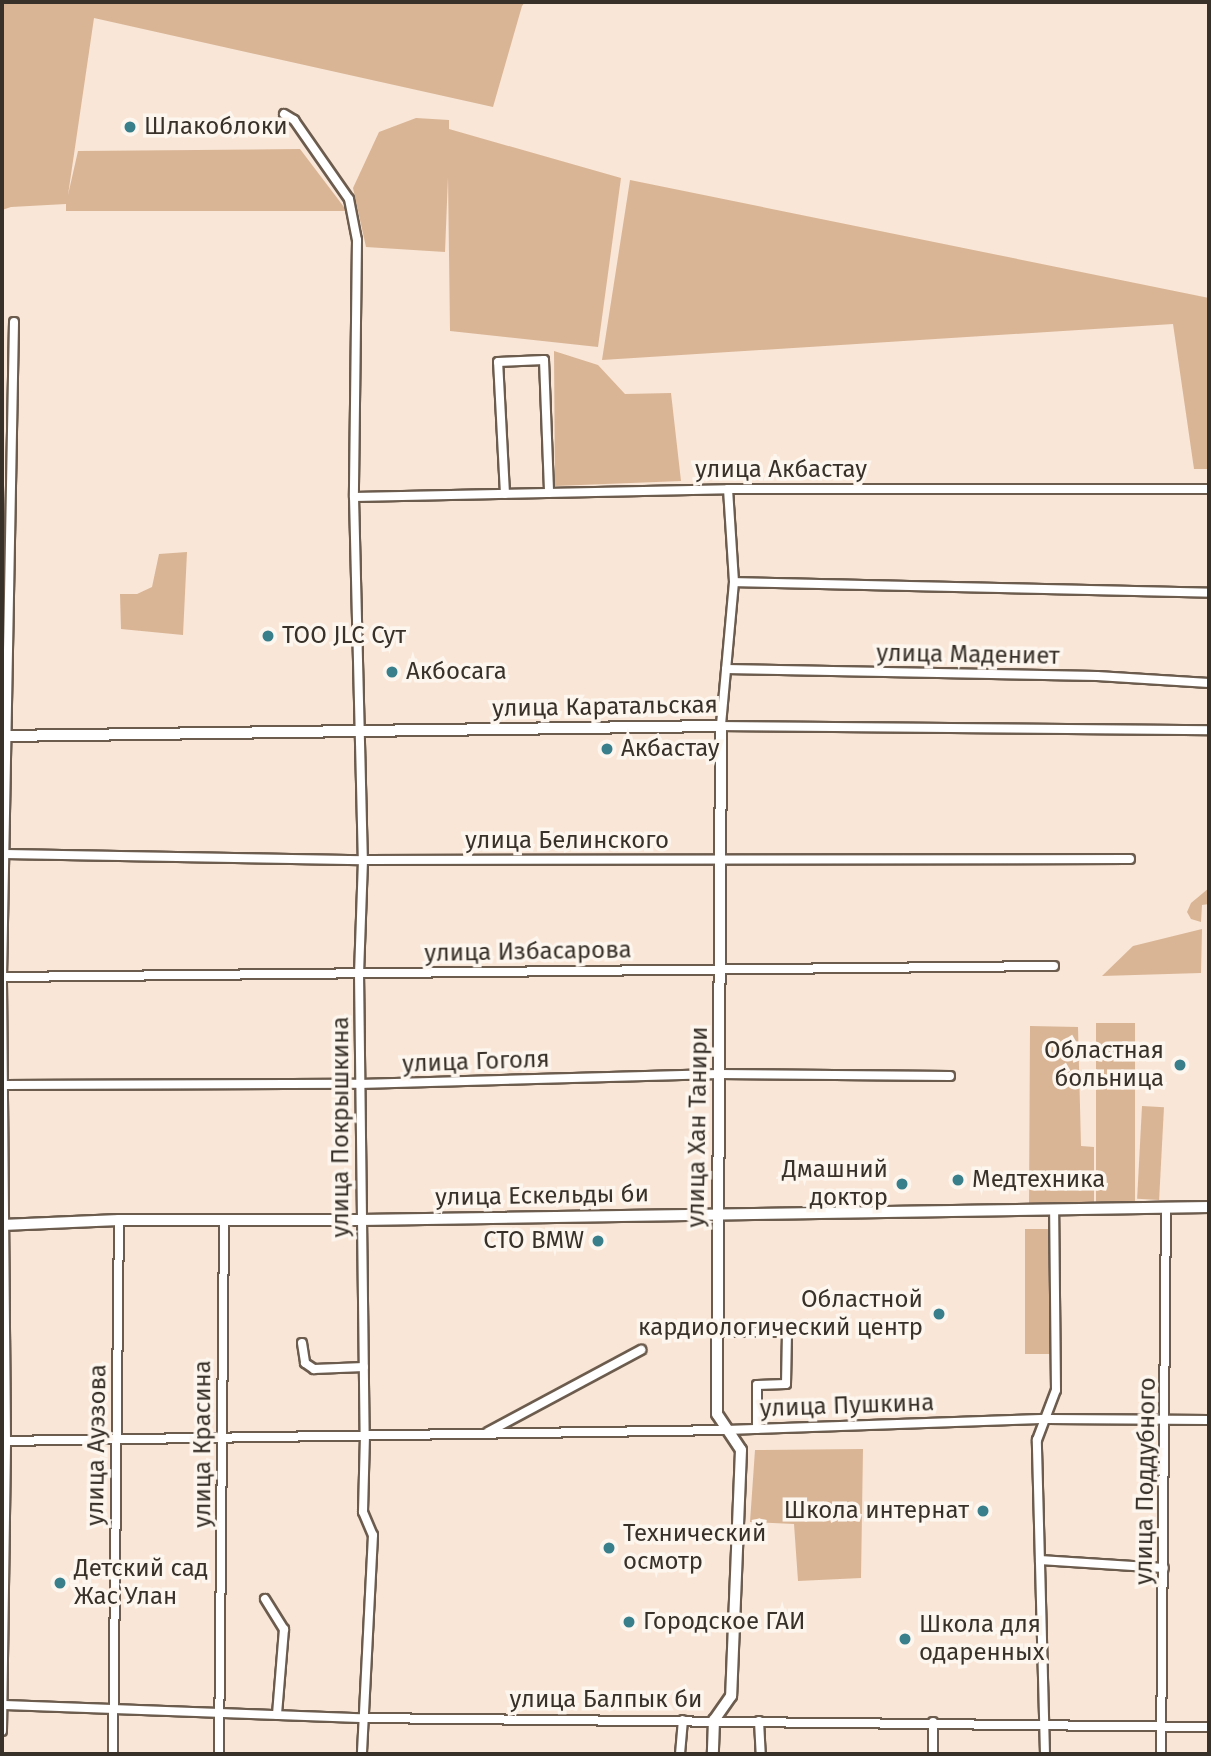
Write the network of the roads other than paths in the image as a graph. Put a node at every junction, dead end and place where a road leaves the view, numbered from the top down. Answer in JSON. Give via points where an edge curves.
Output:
{"nodes":[{"id":1,"x":284,"y":114,"type":"dead end"},
{"id":2,"x":14,"y":322,"type":"dead end"},
{"id":3,"x":2,"y":334,"type":"edge"},
{"id":4,"x":14,"y":334,"type":"junction"},
{"id":5,"x":728,"y":489,"type":"junction"},
{"id":6,"x":1209,"y":489,"type":"edge"},
{"id":7,"x":549,"y":492,"type":"junction"},
{"id":8,"x":505,"y":494,"type":"junction"},
{"id":9,"x":354,"y":497,"type":"junction"},
{"id":10,"x":6,"y":531,"type":"edge"},
{"id":11,"x":734,"y":582,"type":"junction"},
{"id":12,"x":1209,"y":593,"type":"edge"},
{"id":13,"x":6,"y":621,"type":"edge"},
{"id":14,"x":726,"y":669,"type":"junction"},
{"id":15,"x":1209,"y":684,"type":"edge"},
{"id":16,"x":721,"y":726,"type":"junction"},
{"id":17,"x":1209,"y":730,"type":"edge"},
{"id":18,"x":361,"y":731,"type":"junction"},
{"id":19,"x":5,"y":736,"type":"edge"},
{"id":20,"x":5,"y":854,"type":"junction"},
{"id":21,"x":1130,"y":859,"type":"dead end"},
{"id":22,"x":363,"y":860,"type":"junction"},
{"id":23,"x":721,"y":861,"type":"junction"},
{"id":24,"x":3,"y":885,"type":"edge"},
{"id":25,"x":1054,"y":966,"type":"dead end"},
{"id":26,"x":720,"y":969,"type":"junction"},
{"id":27,"x":359,"y":973,"type":"junction"},
{"id":28,"x":2,"y":977,"type":"edge"},
{"id":29,"x":719,"y":1074,"type":"junction"},
{"id":30,"x":950,"y":1076,"type":"dead end"},
{"id":31,"x":359,"y":1084,"type":"junction"},
{"id":32,"x":3,"y":1085,"type":"edge"},
{"id":33,"x":3,"y":1101,"type":"edge"},
{"id":34,"x":1209,"y":1207,"type":"edge"},
{"id":35,"x":1166,"y":1208,"type":"junction"},
{"id":36,"x":1055,"y":1209,"type":"junction"},
{"id":37,"x":718,"y":1214,"type":"junction"},
{"id":38,"x":224,"y":1219,"type":"junction"},
{"id":39,"x":119,"y":1220,"type":"junction"},
{"id":40,"x":360,"y":1220,"type":"junction"},
{"id":41,"x":3,"y":1225,"type":"edge"},
{"id":42,"x":717,"y":1332,"type":"junction"},
{"id":43,"x":302,"y":1343,"type":"dead end"},
{"id":44,"x":641,"y":1350,"type":"dead end"},
{"id":45,"x":364,"y":1367,"type":"junction"},
{"id":46,"x":1048,"y":1419,"type":"junction"},
{"id":47,"x":1166,"y":1420,"type":"junction"},
{"id":48,"x":1209,"y":1420,"type":"edge"},
{"id":49,"x":757,"y":1429,"type":"junction"},
{"id":50,"x":726,"y":1430,"type":"junction"},
{"id":51,"x":486,"y":1433,"type":"junction"},
{"id":52,"x":365,"y":1435,"type":"junction"},
{"id":53,"x":222,"y":1436,"type":"junction"},
{"id":54,"x":117,"y":1438,"type":"junction"},
{"id":55,"x":4,"y":1441,"type":"edge"},
{"id":56,"x":1040,"y":1560,"type":"junction"},
{"id":57,"x":1164,"y":1568,"type":"junction"},
{"id":58,"x":3,"y":1580,"type":"edge"},
{"id":59,"x":265,"y":1599,"type":"dead end"},
{"id":60,"x":2,"y":1705,"type":"edge"},
{"id":61,"x":114,"y":1709,"type":"junction"},
{"id":62,"x":220,"y":1713,"type":"junction"},
{"id":63,"x":277,"y":1715,"type":"junction"},
{"id":64,"x":363,"y":1718,"type":"junction"},
{"id":65,"x":683,"y":1720,"type":"junction"},
{"id":66,"x":714,"y":1720,"type":"junction"},
{"id":67,"x":759,"y":1721,"type":"junction"},
{"id":68,"x":933,"y":1723,"type":"junction"},
{"id":69,"x":1044,"y":1723,"type":"junction"},
{"id":70,"x":1162,"y":1726,"type":"junction"},
{"id":71,"x":1209,"y":1727,"type":"edge"},
{"id":72,"x":2,"y":1731,"type":"edge"},
{"id":73,"x":113,"y":1754,"type":"edge"},
{"id":74,"x":219,"y":1754,"type":"edge"},
{"id":75,"x":362,"y":1754,"type":"edge"},
{"id":76,"x":680,"y":1754,"type":"edge"},
{"id":77,"x":713,"y":1754,"type":"edge"},
{"id":78,"x":761,"y":1754,"type":"edge"},
{"id":79,"x":933,"y":1754,"type":"edge"},
{"id":80,"x":1045,"y":1754,"type":"edge"},
{"id":81,"x":1161,"y":1754,"type":"edge"}],
"edges":[{"from":1,"to":9,"type":"street","name":"улица Покрышкина","via":[[294,120],[349,199],[357,240]]},
{"from":2,"to":4,"type":"street"},
{"from":3,"to":4,"type":"street"},
{"from":4,"to":10,"type":"street"},
{"from":5,"to":6,"type":"street","name":"улица Акбастау"},
{"from":5,"to":7,"type":"street","name":"улица Акбастау"},
{"from":5,"to":11,"type":"street","name":"улица Хан Танири"},
{"from":7,"to":8,"type":"street","name":"улица Акбастау"},
{"from":7,"to":8,"type":"street","via":[[544,360],[498,362]]},
{"from":8,"to":9,"type":"street","name":"улица Акбастау"},
{"from":9,"to":18,"type":"street","name":"улица Покрышкина"},
{"from":10,"to":13,"type":"street"},
{"from":11,"to":12,"type":"street"},
{"from":11,"to":14,"type":"street","name":"улица Хан Танири"},
{"from":13,"to":19,"type":"street"},
{"from":14,"to":15,"type":"street","name":"улица Мадениет","via":[[1097,676]]},
{"from":14,"to":16,"type":"street","name":"улица Хан Танири"},
{"from":16,"to":17,"type":"street","name":"улица Каратальская"},
{"from":16,"to":18,"type":"street","name":"улица Каратальская"},
{"from":16,"to":23,"type":"street","name":"улица Хан Танири"},
{"from":18,"to":19,"type":"street","name":"улица Каратальская"},
{"from":18,"to":22,"type":"street","name":"улица Покрышкина"},
{"from":19,"to":20,"type":"street"},
{"from":20,"to":22,"type":"street","name":"улица Белинского"},
{"from":20,"to":24,"type":"street"},
{"from":21,"to":23,"type":"street","name":"улица Белинского"},
{"from":22,"to":23,"type":"street","name":"улица Белинского"},
{"from":22,"to":27,"type":"street","name":"улица Покрышкина"},
{"from":23,"to":26,"type":"street","name":"улица Хан Танири"},
{"from":24,"to":28,"type":"street"},
{"from":25,"to":26,"type":"street","name":"улица Избасарова"},
{"from":26,"to":27,"type":"street","name":"улица Избасарова"},
{"from":26,"to":29,"type":"street","name":"улица Хан Танири"},
{"from":27,"to":28,"type":"street","name":"улица Избасарова"},
{"from":27,"to":31,"type":"street","name":"улица Покрышкина"},
{"from":28,"to":32,"type":"street"},
{"from":29,"to":30,"type":"street","name":"улица Гоголя"},
{"from":29,"to":31,"type":"street","name":"улица Гоголя"},
{"from":29,"to":37,"type":"street","name":"улица Хан Танири"},
{"from":31,"to":32,"type":"street","name":"улица Гоголя"},
{"from":31,"to":40,"type":"street","name":"улица Покрышкина"},
{"from":32,"to":33,"type":"street"},
{"from":33,"to":41,"type":"street"},
{"from":34,"to":35,"type":"street","name":"улица Ескельды би"},
{"from":35,"to":36,"type":"street","name":"улица Ескельды би"},
{"from":35,"to":47,"type":"street","name":"улица Поддубного"},
{"from":36,"to":37,"type":"street","name":"улица Ескельды би"},
{"from":36,"to":46,"type":"street","via":[[1056,1390]]},
{"from":37,"to":40,"type":"street","name":"улица Ескельды би"},
{"from":37,"to":42,"type":"street","name":"улица Хан Танири"},
{"from":38,"to":39,"type":"street","name":"улица Ескельды би"},
{"from":38,"to":40,"type":"street","name":"улица Ескельды би"},
{"from":38,"to":53,"type":"street","name":"улица Красина"},
{"from":39,"to":41,"type":"street","name":"улица Ескельды би"},
{"from":39,"to":54,"type":"street","name":"улица Ауэзова"},
{"from":40,"to":45,"type":"street","name":"улица Покрышкина"},
{"from":41,"to":55,"type":"street"},
{"from":42,"to":49,"type":"street","via":[[787,1332],[786,1384],[757,1385]]},
{"from":42,"to":50,"type":"street","name":"улица Хан Танири","via":[[717,1414]]},
{"from":43,"to":45,"type":"street","via":[[305,1363],[314,1368]]},
{"from":44,"to":51,"type":"street","name":"улица Пушкина"},
{"from":45,"to":52,"type":"street","name":"улица Покрышкина"},
{"from":46,"to":47,"type":"street","name":"улица Пушкина"},
{"from":46,"to":49,"type":"street","name":"улица Пушкина"},
{"from":46,"to":56,"type":"street","via":[[1037,1440]]},
{"from":47,"to":48,"type":"street","name":"улица Пушкина"},
{"from":47,"to":57,"type":"street","name":"улица Поддубного"},
{"from":49,"to":50,"type":"street","name":"улица Пушкина"},
{"from":50,"to":51,"type":"street","name":"улица Пушкина"},
{"from":50,"to":66,"type":"street","name":"улица Хан Танири","via":[[741,1450],[731,1696]]},
{"from":51,"to":52,"type":"street","name":"улица Пушкина"},
{"from":52,"to":53,"type":"street","name":"улица Пушкина"},
{"from":52,"to":64,"type":"street","name":"улица Покрышкина","via":[[363,1512],[373,1535]]},
{"from":53,"to":54,"type":"street","name":"улица Пушкина"},
{"from":53,"to":62,"type":"street","name":"улица Красина"},
{"from":54,"to":55,"type":"street","name":"улица Пушкина"},
{"from":54,"to":61,"type":"street","name":"улица Ауэзова"},
{"from":55,"to":58,"type":"street"},
{"from":56,"to":57,"type":"street"},
{"from":56,"to":69,"type":"street"},
{"from":57,"to":70,"type":"street","name":"улица Поддубного"},
{"from":58,"to":60,"type":"street"},
{"from":59,"to":63,"type":"street","via":[[284,1629]]},
{"from":60,"to":61,"type":"street","name":"улица Балпык би"},
{"from":60,"to":72,"type":"street"},
{"from":61,"to":62,"type":"street","name":"улица Балпык би"},
{"from":61,"to":73,"type":"street","name":"улица Ауэзова"},
{"from":62,"to":63,"type":"street","name":"улица Балпык би"},
{"from":62,"to":74,"type":"street","name":"улица Красина"},
{"from":63,"to":64,"type":"street","name":"улица Балпык би"},
{"from":64,"to":65,"type":"street","name":"улица Балпык би"},
{"from":64,"to":75,"type":"street","name":"улица Покрышкина"},
{"from":65,"to":66,"type":"street","name":"улица Балпык би"},
{"from":65,"to":76,"type":"street"},
{"from":66,"to":67,"type":"street","name":"улица Балпык би"},
{"from":66,"to":77,"type":"street","name":"улица Хан Танири"},
{"from":67,"to":68,"type":"street","name":"улица Балпык би"},
{"from":67,"to":78,"type":"street"},
{"from":68,"to":69,"type":"street","name":"улица Балпык би"},
{"from":68,"to":79,"type":"street"},
{"from":69,"to":70,"type":"street","name":"улица Балпык би"},
{"from":69,"to":80,"type":"street"},
{"from":70,"to":71,"type":"street","name":"улица Балпык би"},
{"from":70,"to":81,"type":"street","name":"улица Поддубного"}]}
